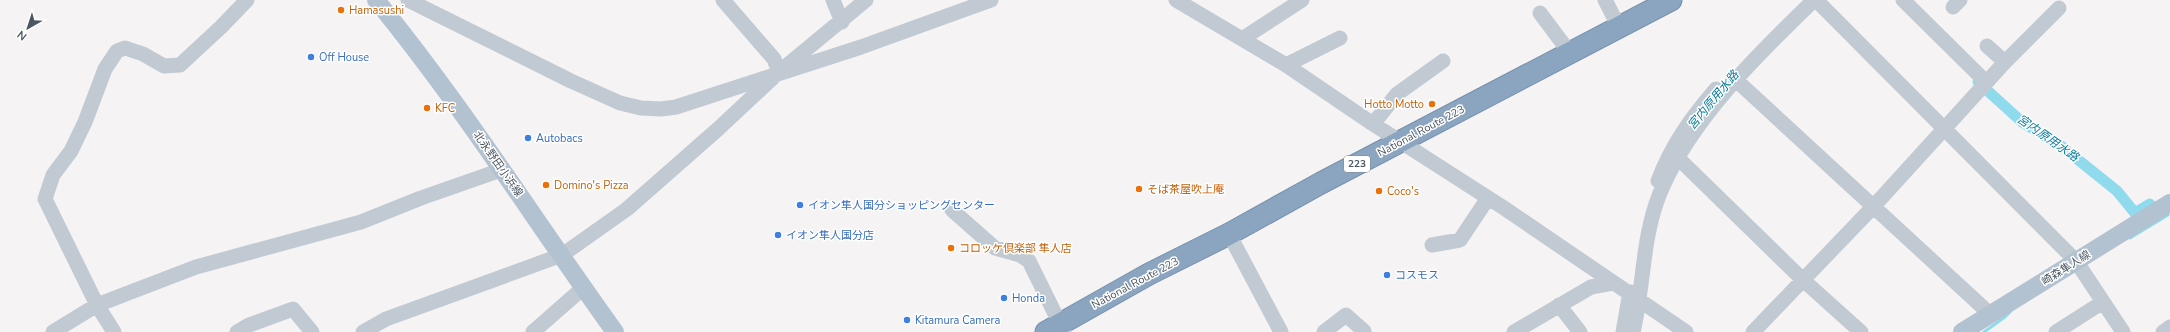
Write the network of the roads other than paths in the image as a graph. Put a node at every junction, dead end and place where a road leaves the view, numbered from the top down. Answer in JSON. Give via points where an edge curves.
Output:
{"nodes":[{"id":1,"x":247,"y":0,"type":"edge"},
{"id":2,"x":376,"y":0,"type":"edge"},
{"id":3,"x":408,"y":0,"type":"edge"},
{"id":4,"x":723,"y":0,"type":"edge"},
{"id":5,"x":832,"y":0,"type":"edge"},
{"id":6,"x":866,"y":0,"type":"edge"},
{"id":7,"x":991,"y":0,"type":"edge"},
{"id":8,"x":1176,"y":0,"type":"edge"},
{"id":9,"x":1302,"y":0,"type":"edge"},
{"id":10,"x":1605,"y":0,"type":"edge"},
{"id":11,"x":1671,"y":0,"type":"edge"},
{"id":12,"x":1799,"y":0,"type":"edge"},
{"id":13,"x":1815,"y":0,"type":"edge"},
{"id":14,"x":1903,"y":0,"type":"edge"},
{"id":15,"x":2059,"y":8,"type":"dead end"},
{"id":16,"x":1540,"y":13,"type":"dead end"},
{"id":17,"x":842,"y":22,"type":"junction"},
{"id":18,"x":1619,"y":26,"type":"junction"},
{"id":19,"x":1242,"y":38,"type":"junction"},
{"id":20,"x":1340,"y":38,"type":"dead end"},
{"id":21,"x":1987,"y":46,"type":"dead end"},
{"id":22,"x":1570,"y":53,"type":"junction"},
{"id":23,"x":1443,"y":61,"type":"dead end"},
{"id":24,"x":2005,"y":62,"type":"junction"},
{"id":25,"x":1286,"y":65,"type":"junction"},
{"id":26,"x":779,"y":72,"type":"junction"},
{"id":27,"x":1736,"y":80,"type":"junction"},
{"id":28,"x":1986,"y":82,"type":"junction"},
{"id":29,"x":1373,"y":124,"type":"junction"},
{"id":30,"x":1945,"y":129,"type":"junction"},
{"id":31,"x":1402,"y":141,"type":"junction"},
{"id":32,"x":1678,"y":160,"type":"junction"},
{"id":33,"x":501,"y":170,"type":"junction"},
{"id":34,"x":1488,"y":198,"type":"junction"},
{"id":35,"x":2170,"y":203,"type":"edge"},
{"id":36,"x":1873,"y":207,"type":"junction"},
{"id":37,"x":952,"y":210,"type":"dead end"},
{"id":38,"x":1229,"y":234,"type":"junction"},
{"id":39,"x":1432,"y":245,"type":"dead end"},
{"id":40,"x":562,"y":255,"type":"junction"},
{"id":41,"x":2076,"y":261,"type":"junction"},
{"id":42,"x":1802,"y":279,"type":"junction"},
{"id":43,"x":1613,"y":283,"type":"junction"},
{"id":44,"x":583,"y":288,"type":"junction"},
{"id":45,"x":1634,"y":297,"type":"junction"},
{"id":46,"x":2103,"y":302,"type":"junction"},
{"id":47,"x":97,"y":305,"type":"junction"},
{"id":48,"x":1559,"y":305,"type":"junction"},
{"id":49,"x":1990,"y":314,"type":"junction"},
{"id":50,"x":2170,"y":327,"type":"edge"},
{"id":51,"x":1057,"y":330,"type":"edge"},
{"id":52,"x":1364,"y":331,"type":"dead end"},
{"id":53,"x":53,"y":332,"type":"edge"},
{"id":54,"x":114,"y":332,"type":"edge"},
{"id":55,"x":237,"y":332,"type":"edge"},
{"id":56,"x":312,"y":332,"type":"edge"},
{"id":57,"x":363,"y":332,"type":"edge"},
{"id":58,"x":533,"y":332,"type":"edge"},
{"id":59,"x":615,"y":332,"type":"edge"},
{"id":60,"x":1282,"y":332,"type":"edge"},
{"id":61,"x":1324,"y":332,"type":"edge"},
{"id":62,"x":1514,"y":332,"type":"edge"},
{"id":63,"x":1580,"y":332,"type":"edge"},
{"id":64,"x":1623,"y":332,"type":"edge"},
{"id":65,"x":1633,"y":332,"type":"edge"},
{"id":66,"x":1686,"y":332,"type":"edge"},
{"id":67,"x":1753,"y":332,"type":"edge"},
{"id":68,"x":1860,"y":332,"type":"edge"},
{"id":69,"x":1962,"y":332,"type":"edge"},
{"id":70,"x":2056,"y":332,"type":"edge"},
{"id":71,"x":2123,"y":332,"type":"edge"},
{"id":72,"x":2163,"y":332,"type":"edge"}],
"edges":[{"from":1,"to":47,"type":"street","via":[[180,65],[164,66],[143,54],[125,48],[117,50],[105,69],[85,122],[74,145],[53,175],[45,200]]},
{"from":2,"to":33,"type":"main road","name":"北永野田小浜線"},
{"from":3,"to":26,"type":"street","via":[[571,81],[620,103],[641,108],[676,107]]},
{"from":4,"to":26,"type":"street","via":[[774,60]]},
{"from":5,"to":17,"type":"street"},
{"from":6,"to":17,"type":"street"},
{"from":7,"to":26,"type":"street","via":[[861,47]]},
{"from":8,"to":19,"type":"street"},
{"from":9,"to":19,"type":"street"},
{"from":10,"to":18,"type":"street"},
{"from":11,"to":18,"type":"highway","name":"National Route 223","number":"223"},
{"from":12,"to":45,"type":"street","via":[[1752,48],[1696,112],[1672,149],[1646,215],[1638,243]]},
{"from":13,"to":27,"type":"street"},
{"from":13,"to":30,"type":"street"},
{"from":14,"to":28,"type":"street"},
{"from":15,"to":24,"type":"street"},
{"from":16,"to":22,"type":"street"},
{"from":17,"to":26,"type":"street"},
{"from":18,"to":22,"type":"highway","name":"National Route 223","number":"223"},
{"from":19,"to":25,"type":"street"},
{"from":20,"to":25,"type":"street"},
{"from":21,"to":24,"type":"street"},
{"from":22,"to":31,"type":"highway","name":"National Route 223","number":"223"},
{"from":23,"to":29,"type":"street","via":[[1397,94]]},
{"from":24,"to":28,"type":"street"},
{"from":25,"to":29,"type":"street"},
{"from":26,"to":40,"type":"street","via":[[627,209]]},
{"from":27,"to":32,"type":"street","via":[[1693,134]]},
{"from":27,"to":36,"type":"street"},
{"from":28,"to":30,"type":"street"},
{"from":29,"to":31,"type":"street"},
{"from":30,"to":36,"type":"street"},
{"from":30,"to":41,"type":"street"},
{"from":31,"to":34,"type":"street"},
{"from":31,"to":38,"type":"highway","name":"National Route 223","number":"223"},
{"from":32,"to":42,"type":"street"},
{"from":32,"to":45,"type":"street","via":[[1660,193]]},
{"from":33,"to":40,"type":"main road","name":"北永野田小浜線"},
{"from":33,"to":47,"type":"street","via":[[361,222],[196,267]]},
{"from":34,"to":39,"type":"street","via":[[1460,240]]},
{"from":34,"to":43,"type":"street"},
{"from":35,"to":41,"type":"main road","name":"崎森隼人線"},
{"from":36,"to":42,"type":"street"},
{"from":36,"to":49,"type":"street"},
{"from":37,"to":51,"type":"street","via":[[995,248],[1020,255],[1029,261]]},
{"from":38,"to":51,"type":"highway","name":"National Route 223","number":"223","via":[[1130,284]]},
{"from":38,"to":60,"type":"street"},
{"from":40,"to":44,"type":"main road","name":"北永野田小浜線"},
{"from":40,"to":57,"type":"street","via":[[386,319]]},
{"from":41,"to":46,"type":"street"},
{"from":41,"to":49,"type":"main road","name":"崎森隼人線"},
{"from":42,"to":67,"type":"street"},
{"from":42,"to":68,"type":"street"},
{"from":43,"to":45,"type":"street"},
{"from":43,"to":48,"type":"street","via":[[1591,287]]},
{"from":44,"to":58,"type":"street"},
{"from":44,"to":59,"type":"main road","name":"北永野田小浜線"},
{"from":45,"to":64,"type":"street"},
{"from":45,"to":65,"type":"street"},
{"from":45,"to":66,"type":"street"},
{"from":46,"to":70,"type":"street"},
{"from":46,"to":71,"type":"street"},
{"from":47,"to":53,"type":"street"},
{"from":47,"to":54,"type":"street"},
{"from":48,"to":62,"type":"street"},
{"from":48,"to":63,"type":"street"},
{"from":49,"to":69,"type":"main road","name":"崎森隼人線"},
{"from":50,"to":72,"type":"street"},
{"from":52,"to":61,"type":"street","via":[[1346,315]]},
{"from":55,"to":56,"type":"street","via":[[293,309]]}]}
